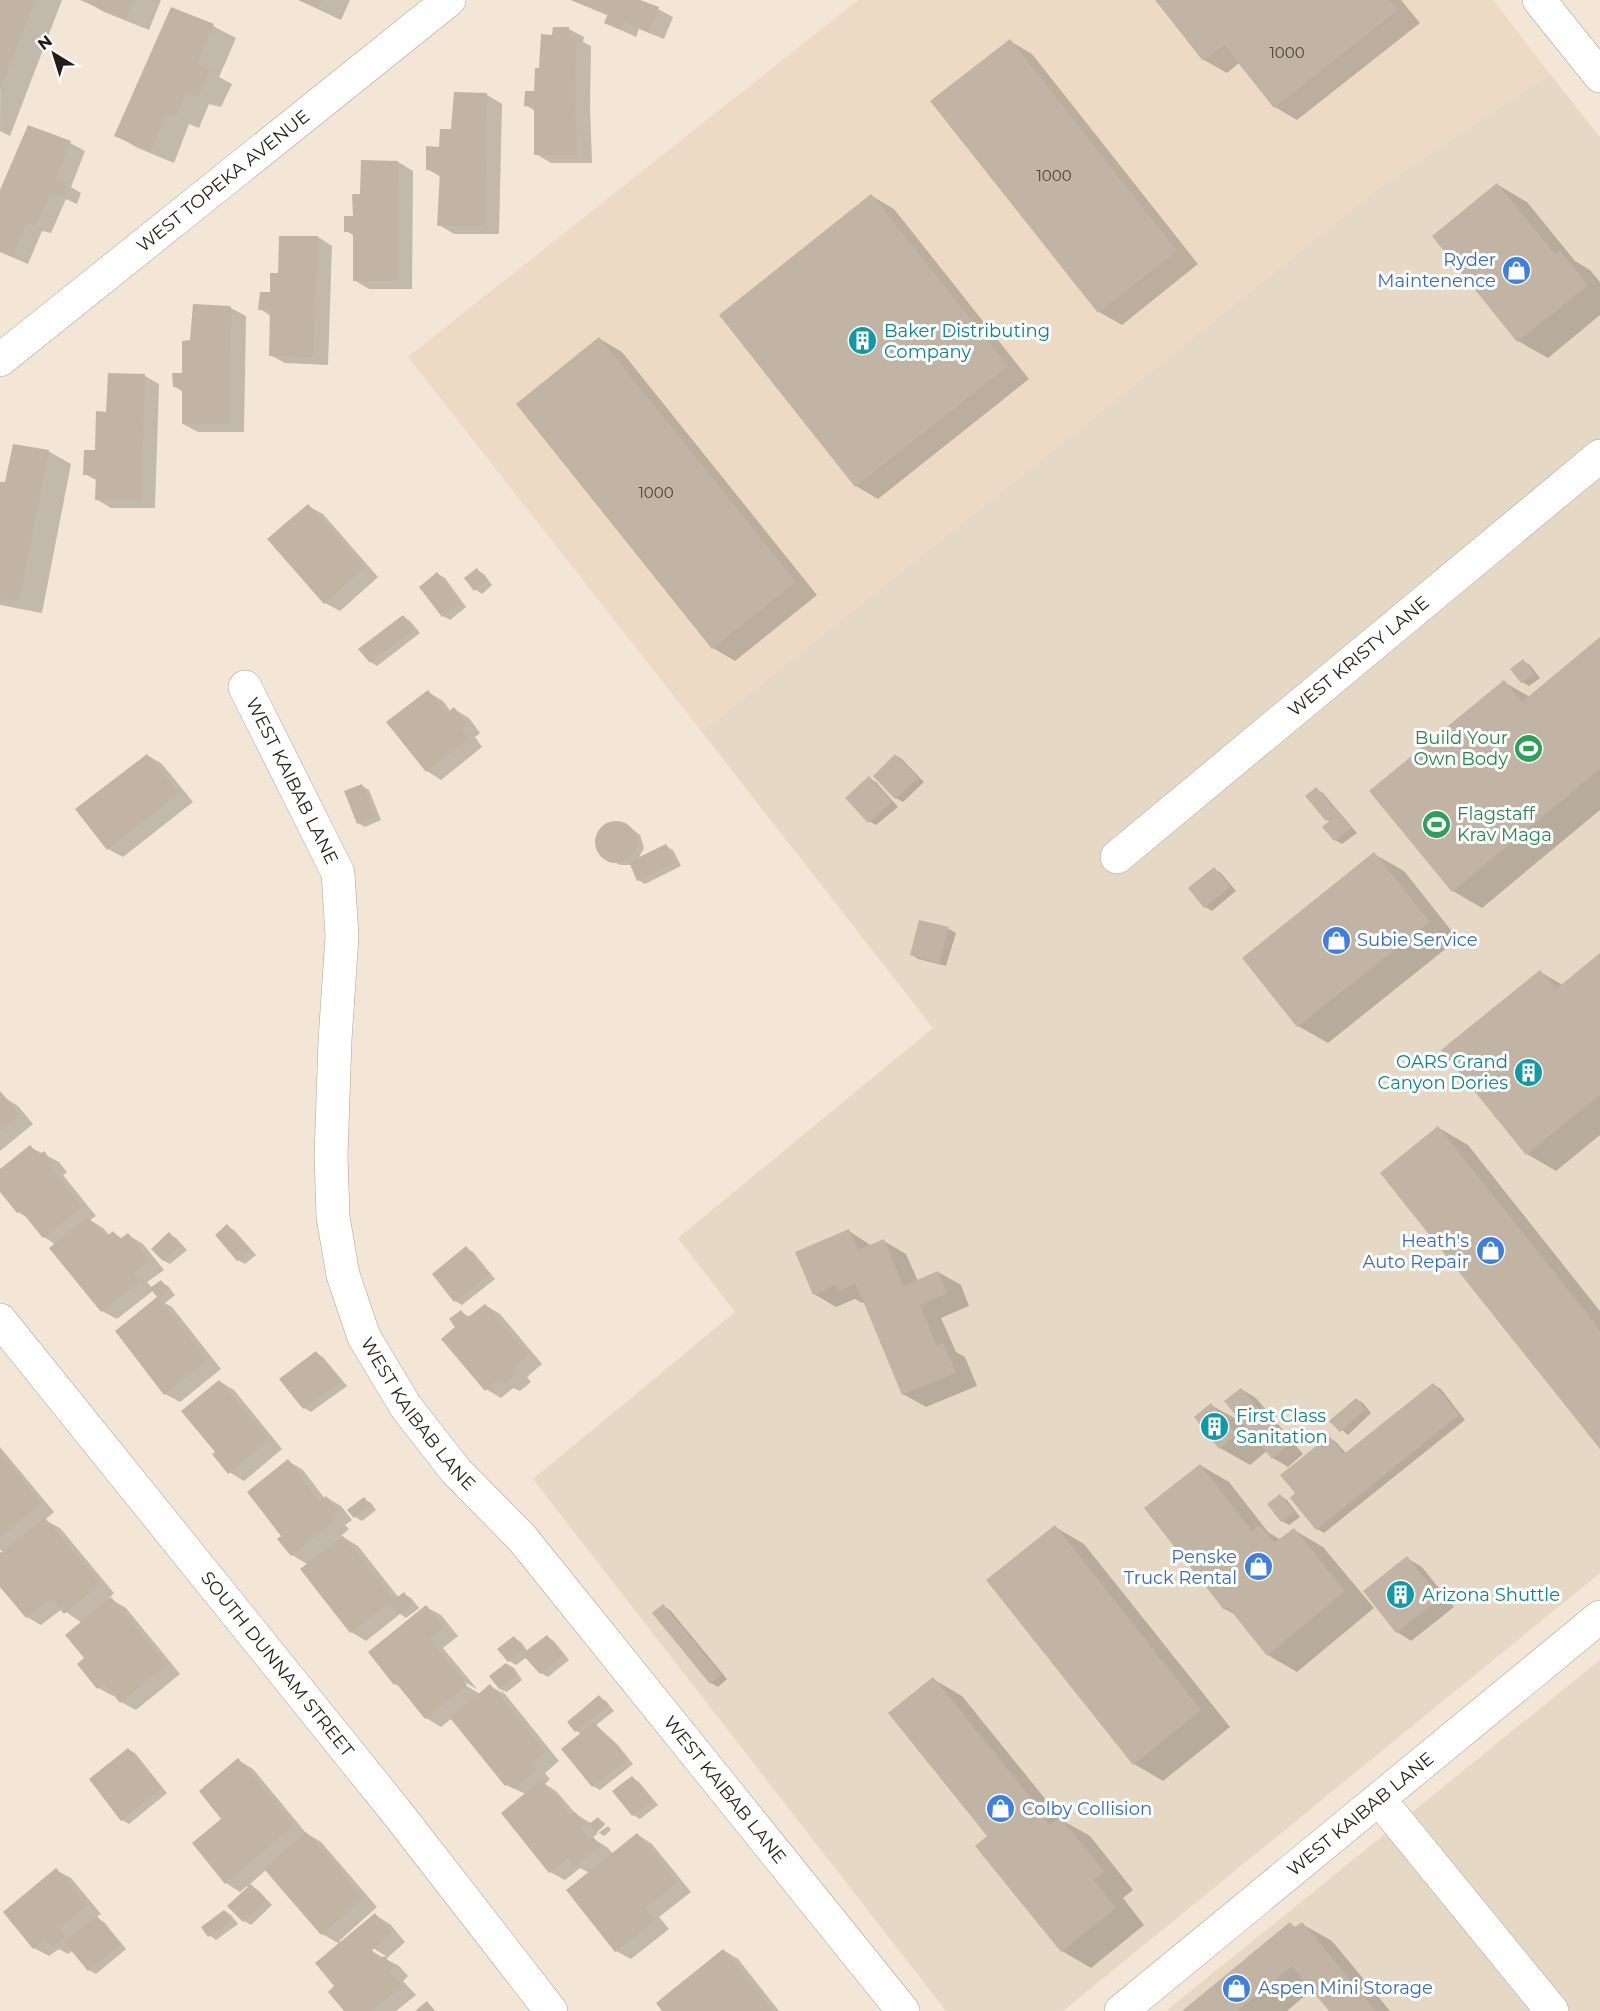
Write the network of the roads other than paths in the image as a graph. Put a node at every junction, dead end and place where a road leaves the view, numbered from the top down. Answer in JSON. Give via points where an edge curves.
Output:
{"nodes":[{"id":1,"x":1539,"y":0,"type":"edge"},
{"id":2,"x":449,"y":1,"type":"edge"},
{"id":3,"x":1600,"y":76,"type":"edge"},
{"id":4,"x":0,"y":360,"type":"edge"},
{"id":5,"x":1600,"y":456,"type":"edge"},
{"id":6,"x":244,"y":687,"type":"dead end"},
{"id":7,"x":1117,"y":857,"type":"dead end"},
{"id":8,"x":0,"y":1320,"type":"edge"},
{"id":9,"x":1600,"y":1617,"type":"edge"},
{"id":10,"x":1379,"y":1799,"type":"junction"},
{"id":11,"x":551,"y":2011,"type":"edge"},
{"id":12,"x":903,"y":2011,"type":"edge"},
{"id":13,"x":1121,"y":2011,"type":"edge"},
{"id":14,"x":1552,"y":2011,"type":"edge"}],
"edges":[{"from":1,"to":3,"type":"street"},
{"from":2,"to":4,"type":"street","name":"WEST TOPEKA AVENUE"},
{"from":5,"to":7,"type":"street","name":"WEST KRISTY LANE"},
{"from":6,"to":12,"type":"street","name":"WEST KAIBAB LANE","via":[[338,873],[342,936],[331,1156],[333,1217],[343,1275],[364,1337],[406,1407],[456,1471],[522,1538]]},
{"from":8,"to":11,"type":"street","name":"SOUTH DUNNAM STREET","via":[[398,1814]]},
{"from":9,"to":10,"type":"street","name":"WEST KAIBAB LANE"},
{"from":10,"to":13,"type":"street","name":"WEST KAIBAB LANE"},
{"from":10,"to":14,"type":"street"}]}
